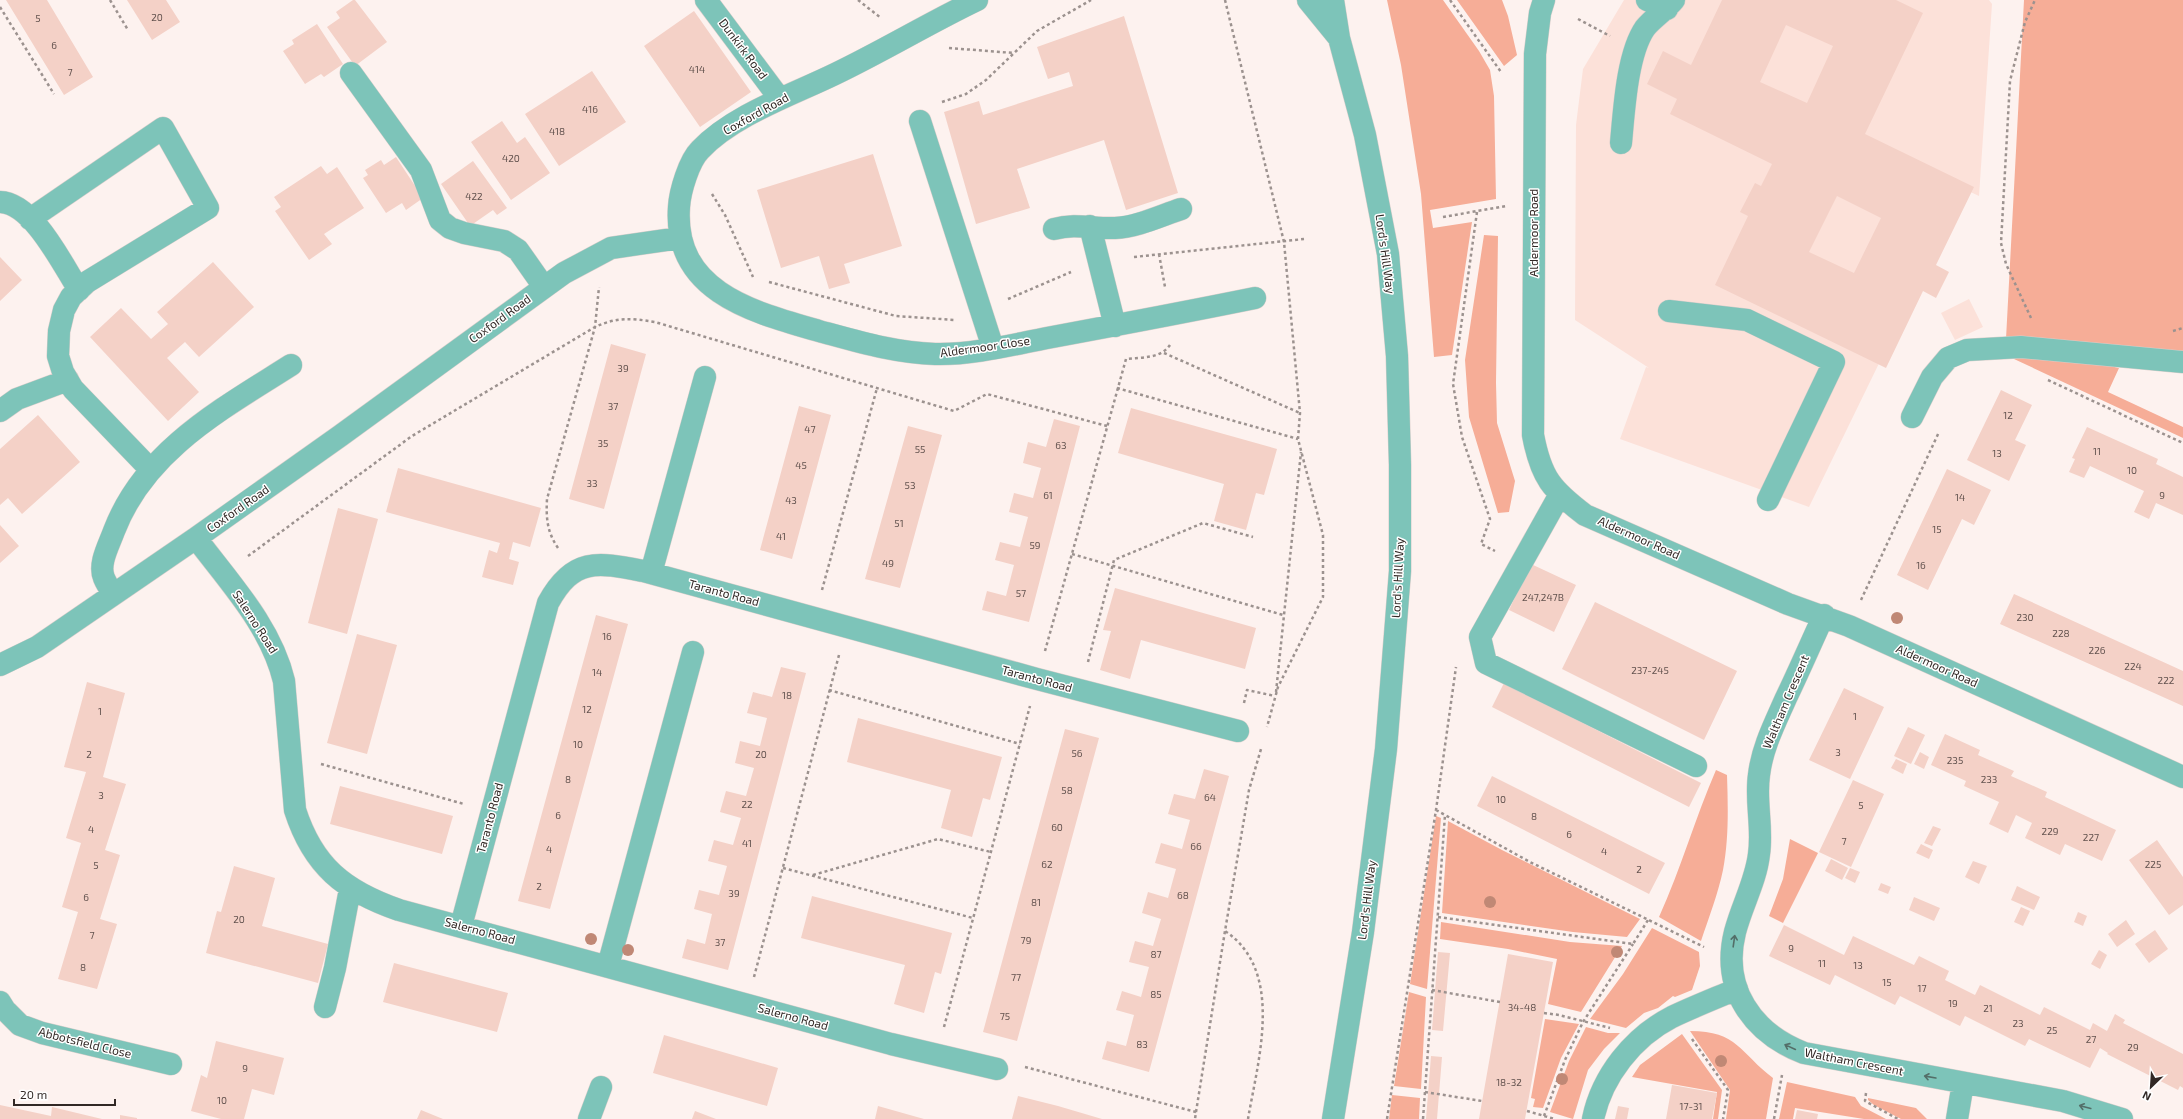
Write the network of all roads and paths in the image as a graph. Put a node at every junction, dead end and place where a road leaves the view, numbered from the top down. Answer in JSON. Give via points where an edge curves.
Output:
{"nodes":[{"id":1,"x":110,"y":0,"type":"edge"},
{"id":2,"x":706,"y":0,"type":"edge"},
{"id":3,"x":977,"y":0,"type":"edge"},
{"id":4,"x":1091,"y":0,"type":"edge"},
{"id":5,"x":1225,"y":0,"type":"edge"},
{"id":6,"x":1308,"y":0,"type":"edge"},
{"id":7,"x":1333,"y":0,"type":"edge"},
{"id":8,"x":1349,"y":0,"type":"edge"},
{"id":9,"x":1450,"y":0,"type":"edge"},
{"id":10,"x":1544,"y":0,"type":"edge"},
{"id":11,"x":1648,"y":0,"type":"edge"},
{"id":12,"x":1671,"y":5,"type":"edge"},
{"id":13,"x":0,"y":7,"type":"edge"},
{"id":14,"x":128,"y":30,"type":"dead end"},
{"id":15,"x":1339,"y":38,"type":"junction"},
{"id":16,"x":948,"y":47,"type":"dead end"},
{"id":17,"x":1014,"y":54,"type":"junction"},
{"id":18,"x":1501,"y":72,"type":"dead end"},
{"id":19,"x":351,"y":73,"type":"dead end"},
{"id":20,"x":54,"y":94,"type":"dead end"},
{"id":21,"x":780,"y":99,"type":"junction"},
{"id":22,"x":920,"y":121,"type":"joint"},
{"id":23,"x":1621,"y":143,"type":"dead end"},
{"id":24,"x":0,"y":202,"type":"edge"},
{"id":25,"x":1508,"y":206,"type":"dead end"},
{"id":26,"x":1180,"y":209,"type":"dead end"},
{"id":27,"x":1477,"y":212,"type":"junction"},
{"id":28,"x":1443,"y":217,"type":"dead end"},
{"id":29,"x":30,"y":219,"type":"junction"},
{"id":30,"x":1090,"y":226,"type":"junction"},
{"id":31,"x":1054,"y":229,"type":"dead end"},
{"id":32,"x":680,"y":238,"type":"junction"},
{"id":33,"x":1159,"y":254,"type":"dead end"},
{"id":34,"x":595,"y":257,"type":"junction"},
{"id":35,"x":544,"y":287,"type":"junction"},
{"id":36,"x":79,"y":290,"type":"junction"},
{"id":37,"x":1255,"y":298,"type":"dead end"},
{"id":38,"x":1670,"y":311,"type":"dead end"},
{"id":39,"x":1169,"y":315,"type":"junction"},
{"id":40,"x":1115,"y":326,"type":"junction"},
{"id":41,"x":595,"y":327,"type":"junction"},
{"id":42,"x":993,"y":348,"type":"junction"},
{"id":43,"x":1164,"y":353,"type":"junction"},
{"id":44,"x":2183,"y":362,"type":"edge"},
{"id":45,"x":291,"y":365,"type":"dead end"},
{"id":46,"x":705,"y":376,"type":"dead end"},
{"id":47,"x":68,"y":380,"type":"junction"},
{"id":48,"x":2047,"y":380,"type":"dead end"},
{"id":49,"x":877,"y":388,"type":"junction"},
{"id":50,"x":1117,"y":388,"type":"junction"},
{"id":51,"x":0,"y":411,"type":"edge"},
{"id":52,"x":1300,"y":413,"type":"junction"},
{"id":53,"x":1912,"y":416,"type":"dead end"},
{"id":54,"x":1107,"y":426,"type":"junction"},
{"id":55,"x":1298,"y":439,"type":"junction"},
{"id":56,"x":2183,"y":443,"type":"edge"},
{"id":57,"x":1301,"y":449,"type":"junction"},
{"id":58,"x":150,"y":470,"type":"junction"},
{"id":59,"x":1559,"y":496,"type":"junction"},
{"id":60,"x":1768,"y":500,"type":"dead end"},
{"id":61,"x":1254,"y":537,"type":"dead end"},
{"id":62,"x":196,"y":538,"type":"junction"},
{"id":63,"x":1497,"y":552,"type":"dead end"},
{"id":64,"x":1072,"y":554,"type":"junction"},
{"id":65,"x":1113,"y":565,"type":"junction"},
{"id":66,"x":574,"y":572,"type":"junction"},
{"id":67,"x":651,"y":573,"type":"junction"},
{"id":68,"x":223,"y":574,"type":"junction"},
{"id":69,"x":114,"y":593,"type":"junction"},
{"id":70,"x":1283,"y":615,"type":"junction"},
{"id":71,"x":1824,"y":615,"type":"junction"},
{"id":72,"x":814,"y":618,"type":"junction"},
{"id":73,"x":846,"y":627,"type":"junction"},
{"id":74,"x":693,"y":652,"type":"dead end"},
{"id":75,"x":1456,"y":663,"type":"dead end"},
{"id":76,"x":0,"y":665,"type":"edge"},
{"id":77,"x":1037,"y":679,"type":"junction"},
{"id":78,"x":829,"y":690,"type":"junction"},
{"id":79,"x":1080,"y":690,"type":"junction"},
{"id":80,"x":1275,"y":700,"type":"junction"},
{"id":81,"x":1238,"y":731,"type":"dead end"},
{"id":82,"x":1265,"y":734,"type":"dead end"},
{"id":83,"x":1020,"y":744,"type":"junction"},
{"id":84,"x":1261,"y":747,"type":"dead end"},
{"id":85,"x":320,"y":764,"type":"dead end"},
{"id":86,"x":1696,"y":766,"type":"dead end"},
{"id":87,"x":2183,"y":777,"type":"edge"},
{"id":88,"x":1436,"y":810,"type":"junction"},
{"id":89,"x":492,"y":811,"type":"junction"},
{"id":90,"x":1445,"y":815,"type":"junction"},
{"id":91,"x":991,"y":852,"type":"junction"},
{"id":92,"x":783,"y":868,"type":"junction"},
{"id":93,"x":812,"y":876,"type":"junction"},
{"id":94,"x":350,"y":889,"type":"junction"},
{"id":95,"x":973,"y":918,"type":"junction"},
{"id":96,"x":1438,"y":918,"type":"junction"},
{"id":97,"x":1648,"y":920,"type":"junction"},
{"id":98,"x":461,"y":926,"type":"junction"},
{"id":99,"x":1225,"y":931,"type":"junction"},
{"id":100,"x":1633,"y":944,"type":"junction"},
{"id":101,"x":1704,"y":947,"type":"dead end"},
{"id":102,"x":608,"y":966,"type":"junction"},
{"id":103,"x":1737,"y":989,"type":"junction"},
{"id":104,"x":1432,"y":990,"type":"junction"},
{"id":105,"x":1500,"y":1002,"type":"dead end"},
{"id":106,"x":747,"y":1004,"type":"junction"},
{"id":107,"x":325,"y":1007,"type":"dead end"},
{"id":108,"x":2,"y":1008,"type":"edge"},
{"id":109,"x":1544,"y":1013,"type":"dead end"},
{"id":110,"x":1675,"y":1016,"type":"junction"},
{"id":111,"x":1583,"y":1022,"type":"junction"},
{"id":112,"x":1651,"y":1032,"type":"junction"},
{"id":113,"x":1787,"y":1047,"type":"junction"},
{"id":114,"x":936,"y":1054,"type":"junction"},
{"id":115,"x":171,"y":1064,"type":"dead end"},
{"id":116,"x":997,"y":1069,"type":"joint"},
{"id":117,"x":1963,"y":1083,"type":"junction"},
{"id":118,"x":601,"y":1087,"type":"dead end"},
{"id":119,"x":1425,"y":1092,"type":"junction"},
{"id":120,"x":1482,"y":1101,"type":"dead end"},
{"id":121,"x":1527,"y":1111,"type":"dead end"},
{"id":122,"x":1196,"y":1112,"type":"junction"},
{"id":123,"x":1542,"y":1116,"type":"junction"},
{"id":124,"x":589,"y":1119,"type":"edge"},
{"id":125,"x":1195,"y":1119,"type":"edge"},
{"id":126,"x":1248,"y":1119,"type":"edge"},
{"id":127,"x":1333,"y":1119,"type":"edge"},
{"id":128,"x":1387,"y":1119,"type":"edge"},
{"id":129,"x":1423,"y":1119,"type":"edge"},
{"id":130,"x":1539,"y":1119,"type":"edge"},
{"id":131,"x":1555,"y":1119,"type":"edge"},
{"id":132,"x":1593,"y":1119,"type":"edge"},
{"id":133,"x":1723,"y":1119,"type":"edge"},
{"id":134,"x":1774,"y":1119,"type":"edge"},
{"id":135,"x":1957,"y":1119,"type":"edge"},
{"id":136,"x":2122,"y":1119,"type":"edge"}],
"edges":[{"from":1,"to":14,"type":"path"},
{"from":2,"to":21,"type":"street","name":"Dunkirk Road"},
{"from":3,"to":21,"type":"street","name":"Coxford Road"},
{"from":4,"to":17,"type":"path","via":[[1037,31]]},
{"from":5,"to":52,"type":"path","via":[[1284,242]]},
{"from":6,"to":15,"type":"street","name":"Lord's Hill Way"},
{"from":7,"to":15,"type":"street","name":"Lord's Hill Way"},
{"from":8,"to":15,"type":"street"},
{"from":9,"to":18,"type":"path"},
{"from":10,"to":59,"type":"street","name":"Aldermoor Road","via":[[1535,54],[1533,436],[1537,458],[1544,475]]},
{"from":11,"to":12,"type":"street"},
{"from":12,"to":23,"type":"street","via":[[1645,28],[1632,59]]},
{"from":13,"to":20,"type":"path"},
{"from":15,"to":127,"type":"street","name":"Lord's Hill Way","via":[[1365,135],[1388,254],[1397,356],[1400,572],[1386,749],[1363,932]]},
{"from":16,"to":17,"type":"path"},
{"from":17,"to":22,"type":"path","via":[[986,80],[966,94],[919,109]]},
{"from":19,"to":35,"type":"street","via":[[421,170],[440,220],[450,228],[509,244],[518,250]]},
{"from":21,"to":32,"type":"street","name":"Coxford Road","via":[[760,108],[720,133],[698,151],[680,196]]},
{"from":22,"to":42,"type":"street"},
{"from":24,"to":29,"type":"street","via":[[23,210]]},
{"from":25,"to":27,"type":"path"},
{"from":26,"to":30,"type":"street","via":[[1127,226]]},
{"from":27,"to":28,"type":"path"},
{"from":27,"to":63,"type":"path","via":[[1453,384],[1462,437],[1490,519],[1481,544]]},
{"from":29,"to":36,"type":"street","via":[[42,232]]},
{"from":29,"to":36,"type":"street","via":[[163,128],[208,208],[87,282]]},
{"from":30,"to":31,"type":"street"},
{"from":30,"to":40,"type":"street"},
{"from":32,"to":34,"type":"street","name":"Coxford Road","via":[[611,248]]},
{"from":32,"to":42,"type":"street","name":"Aldermoor Close","via":[[688,260],[699,274],[733,302],[756,312],[860,342],[906,352],[936,354]]},
{"from":33,"to":39,"type":"path"},
{"from":34,"to":35,"type":"street","name":"Coxford Road"},
{"from":34,"to":41,"type":"path","via":[[599,277]]},
{"from":35,"to":62,"type":"street","name":"Coxford Road","via":[[334,441]]},
{"from":36,"to":47,"type":"street","via":[[71,297],[64,310],[59,331],[58,356]]},
{"from":37,"to":39,"type":"street","name":"Aldermoor Close"},
{"from":38,"to":60,"type":"street","via":[[1747,320],[1834,362]]},
{"from":39,"to":40,"type":"street","name":"Aldermoor Close"},
{"from":39,"to":43,"type":"path","via":[[1172,331],[1170,346]]},
{"from":40,"to":42,"type":"street","name":"Aldermoor Close"},
{"from":41,"to":49,"type":"path","via":[[612,320],[654,322]]},
{"from":41,"to":66,"type":"path","via":[[547,499],[546,518],[550,536]]},
{"from":41,"to":68,"type":"path","via":[[412,436]]},
{"from":43,"to":50,"type":"path","via":[[1126,359]]},
{"from":43,"to":52,"type":"path"},
{"from":44,"to":53,"type":"street","via":[[2022,347],[1967,350],[1948,358],[1932,377]]},
{"from":45,"to":58,"type":"street","via":[[199,424]]},
{"from":46,"to":67,"type":"street"},
{"from":47,"to":51,"type":"street","via":[[17,399]]},
{"from":47,"to":58,"type":"street"},
{"from":48,"to":56,"type":"path"},
{"from":49,"to":54,"type":"path","via":[[954,411],[987,394]]},
{"from":49,"to":72,"type":"path"},
{"from":50,"to":54,"type":"path"},
{"from":50,"to":55,"type":"path"},
{"from":52,"to":55,"type":"path"},
{"from":54,"to":64,"type":"path"},
{"from":55,"to":57,"type":"path"},
{"from":57,"to":70,"type":"path"},
{"from":57,"to":80,"type":"path","via":[[1323,535],[1323,597],[1278,687]]},
{"from":58,"to":69,"type":"street","via":[[120,514],[102,566],[104,578]]},
{"from":59,"to":71,"type":"street","name":"Aldermoor Road","via":[[1585,515],[1788,604]]},
{"from":59,"to":86,"type":"street","via":[[1480,637],[1486,663]]},
{"from":61,"to":65,"type":"path","via":[[1203,523],[1114,560]]},
{"from":62,"to":68,"type":"street","name":"Salerno Road"},
{"from":62,"to":69,"type":"street","name":"Coxford Road"},
{"from":64,"to":65,"type":"path"},
{"from":64,"to":77,"type":"path"},
{"from":65,"to":70,"type":"path"},
{"from":65,"to":79,"type":"path"},
{"from":66,"to":67,"type":"street","name":"Taranto Road","via":[[586,566],[612,565]]},
{"from":66,"to":89,"type":"street","name":"Taranto Road","via":[[557,586],[548,603]]},
{"from":67,"to":72,"type":"street","name":"Taranto Road"},
{"from":68,"to":94,"type":"street","name":"Salerno Road","via":[[254,616],[279,660],[284,681],[291,786],[301,829],[323,862]]},
{"from":69,"to":76,"type":"street","name":"Coxford Road","via":[[37,647]]},
{"from":70,"to":80,"type":"path"},
{"from":71,"to":87,"type":"street","name":"Aldermoor Road"},
{"from":103,"to":71,"type":"street","name":"Waltham Crescent","one_way":true,"via":[[1732,959],[1733,941],[1750,891],[1759,853],[1758,791],[1762,758]]},
{"from":72,"to":73,"type":"street","name":"Taranto Road"},
{"from":73,"to":77,"type":"street","name":"Taranto Road"},
{"from":73,"to":78,"type":"path"},
{"from":74,"to":102,"type":"street"},
{"from":75,"to":88,"type":"path"},
{"from":77,"to":79,"type":"street","name":"Taranto Road"},
{"from":77,"to":83,"type":"path"},
{"from":78,"to":83,"type":"path"},
{"from":78,"to":92,"type":"path"},
{"from":79,"to":81,"type":"street","name":"Taranto Road"},
{"from":80,"to":82,"type":"path"},
{"from":83,"to":91,"type":"path"},
{"from":84,"to":99,"type":"path","via":[[1249,790]]},
{"from":85,"to":89,"type":"path"},
{"from":88,"to":90,"type":"path"},
{"from":88,"to":128,"type":"path"},
{"from":89,"to":98,"type":"street","name":"Taranto Road"},
{"from":90,"to":96,"type":"path"},
{"from":90,"to":97,"type":"path","via":[[1530,862]]},
{"from":91,"to":93,"type":"path","via":[[938,839]]},
{"from":91,"to":95,"type":"path"},
{"from":92,"to":93,"type":"path"},
{"from":92,"to":106,"type":"path"},
{"from":93,"to":95,"type":"path"},
{"from":94,"to":98,"type":"street","name":"Salerno Road","via":[[376,902]]},
{"from":94,"to":107,"type":"street"},
{"from":95,"to":114,"type":"path"},
{"from":96,"to":100,"type":"path"},
{"from":96,"to":104,"type":"path"},
{"from":97,"to":100,"type":"path"},
{"from":97,"to":101,"type":"path"},
{"from":98,"to":102,"type":"street","name":"Salerno Road"},
{"from":99,"to":122,"type":"path"},
{"from":99,"to":126,"type":"path","via":[[1237,940],[1250,960],[1261,985],[1264,1010]]},
{"from":100,"to":111,"type":"path"},
{"from":102,"to":106,"type":"street","name":"Salerno Road"},
{"from":103,"to":110,"type":"street"},
{"from":103,"to":113,"type":"street","name":"Waltham Crescent","via":[[1747,1011],[1758,1025]]},
{"from":104,"to":105,"type":"path"},
{"from":104,"to":119,"type":"path"},
{"from":106,"to":114,"type":"street","name":"Salerno Road"},
{"from":108,"to":115,"type":"street","name":"Abbotsfield Close","via":[[20,1025],[42,1033]]},
{"from":109,"to":111,"type":"path"},
{"from":110,"to":112,"type":"street"},
{"from":110,"to":133,"type":"path","via":[[1728,1090]]},
{"from":111,"to":112,"type":"path","via":[[1622,1032]]},
{"from":111,"to":123,"type":"path"},
{"from":112,"to":132,"type":"street","via":[[1628,1051],[1613,1070]]},
{"from":117,"to":113,"type":"street","name":"Waltham Crescent","one_way":true,"via":[[1820,1058]]},
{"from":113,"to":134,"type":"path"},
{"from":114,"to":116,"type":"street","name":"Salerno Road"},
{"from":116,"to":122,"type":"path","via":[[1019,1065]]},
{"from":117,"to":135,"type":"street"},
{"from":136,"to":117,"type":"street","name":"Waltham Crescent","one_way":true,"via":[[2063,1101]]},
{"from":118,"to":124,"type":"street"},
{"from":119,"to":120,"type":"path"},
{"from":119,"to":129,"type":"path"},
{"from":121,"to":123,"type":"path"},
{"from":122,"to":125,"type":"path"},
{"from":123,"to":130,"type":"path"},
{"from":123,"to":131,"type":"path"}]}
